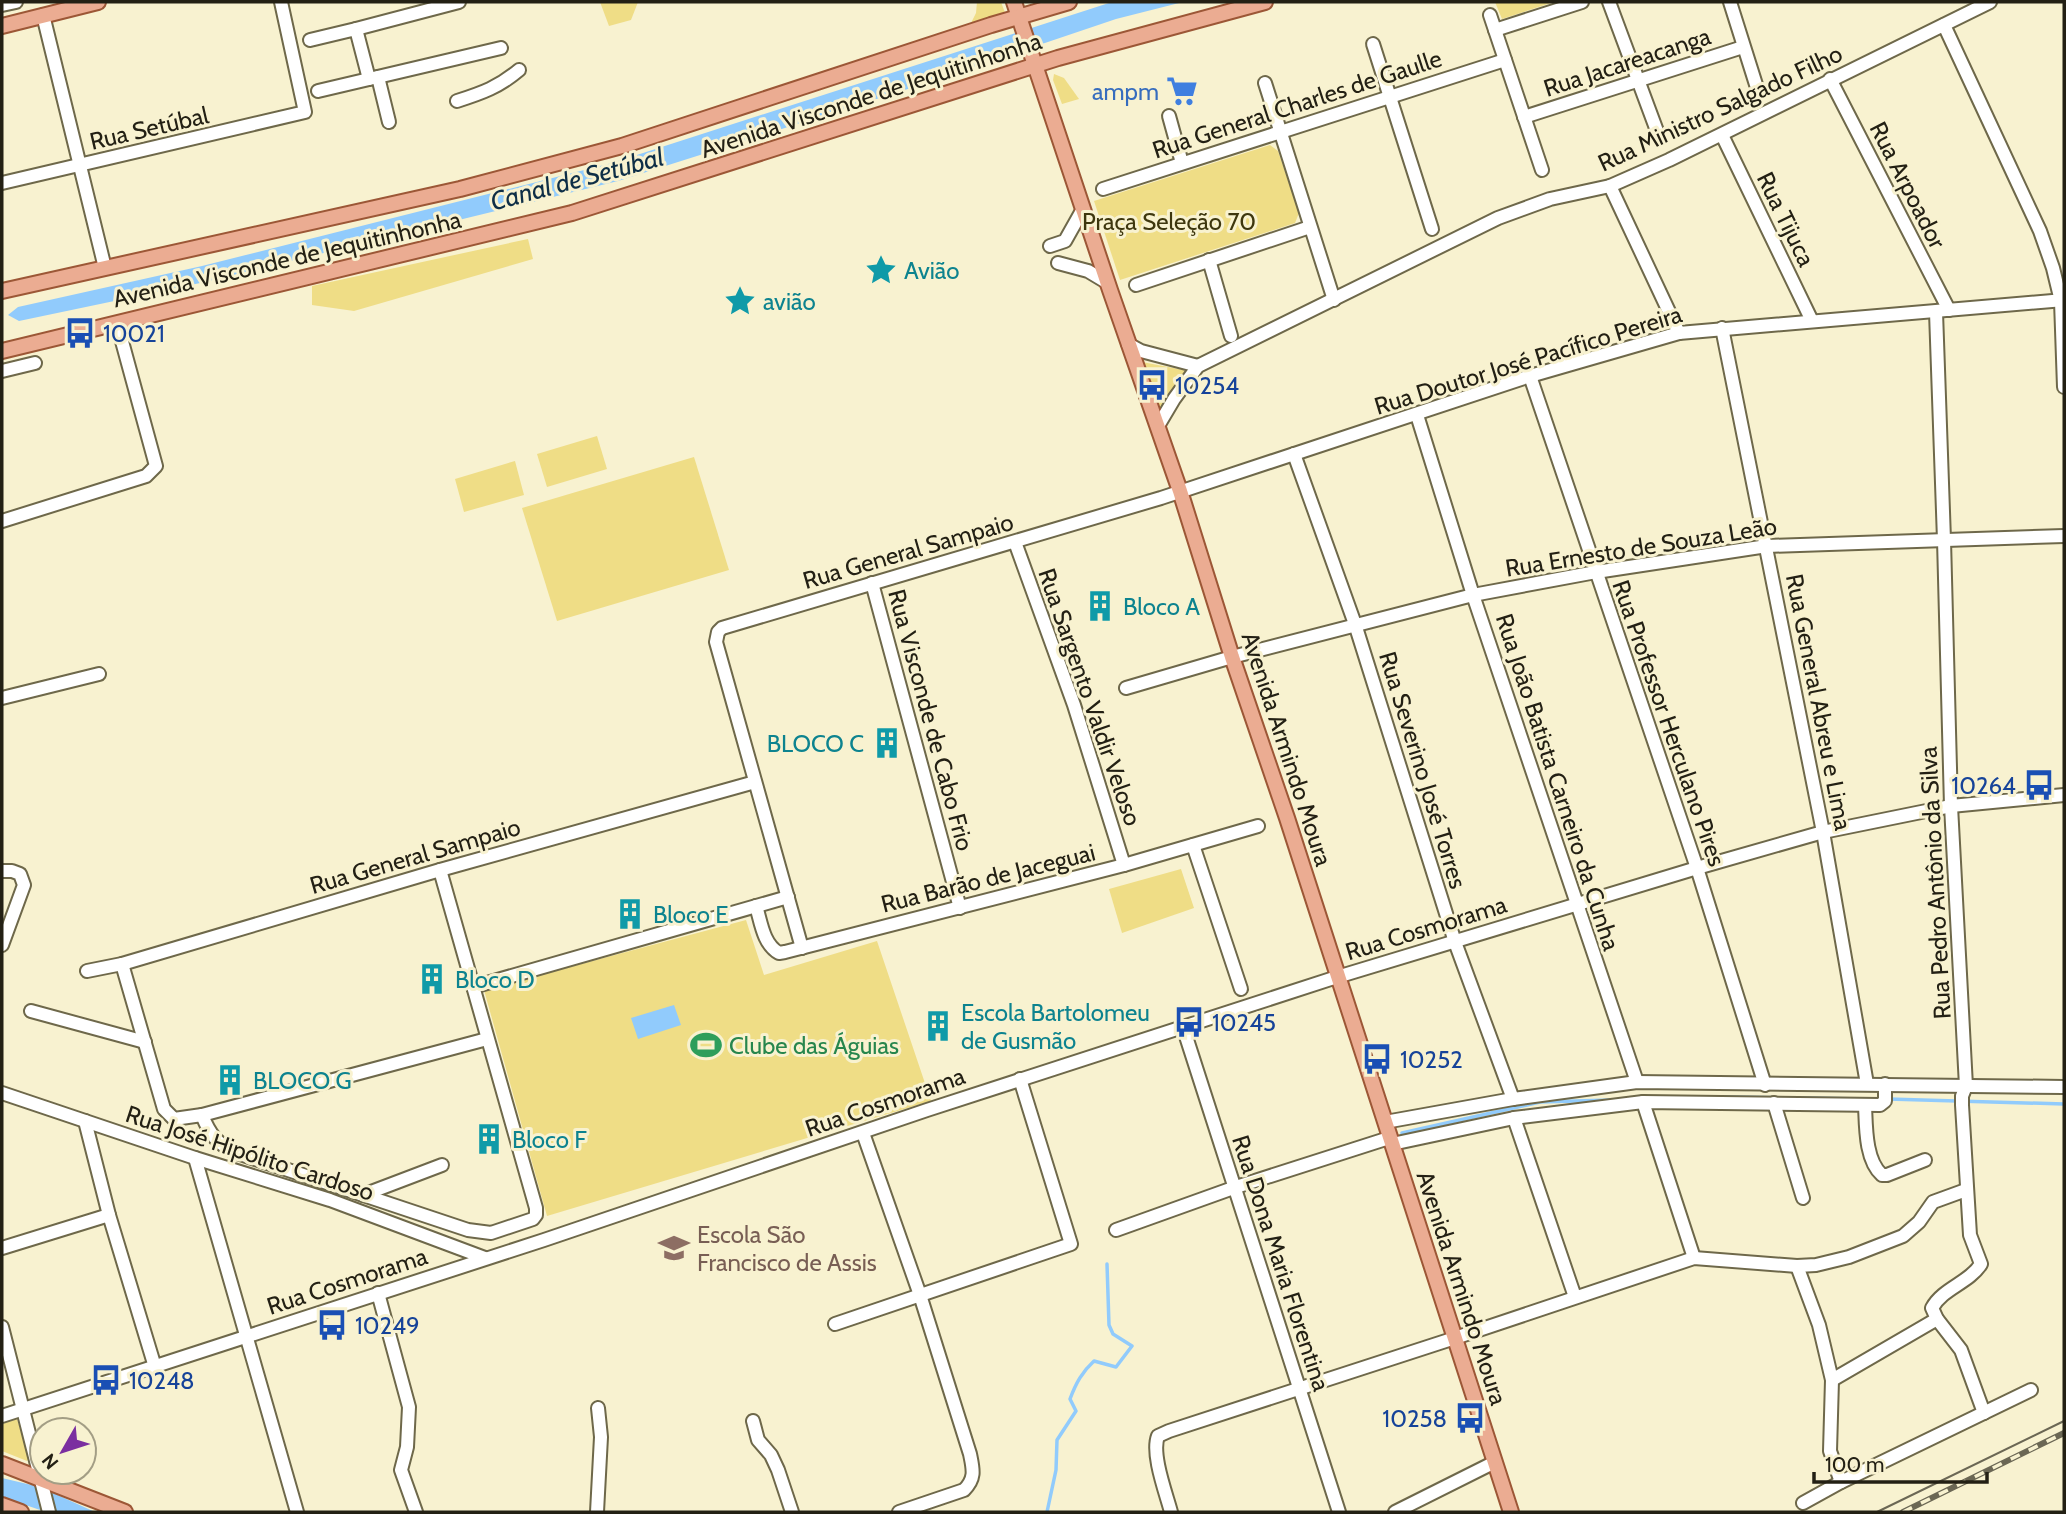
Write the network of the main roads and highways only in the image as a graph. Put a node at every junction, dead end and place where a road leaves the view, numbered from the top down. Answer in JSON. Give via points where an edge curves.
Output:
{"nodes":[{"id":1,"x":98,"y":2,"type":"edge"},
{"id":2,"x":1014,"y":2,"type":"edge"},
{"id":3,"x":1069,"y":2,"type":"edge"},
{"id":4,"x":1265,"y":2,"type":"edge"},
{"id":5,"x":1021,"y":22,"type":"junction"},
{"id":6,"x":2,"y":26,"type":"edge"},
{"id":7,"x":1036,"y":65,"type":"junction"},
{"id":8,"x":2,"y":291,"type":"edge"},
{"id":9,"x":2,"y":351,"type":"edge"},
{"id":10,"x":2,"y":1464,"type":"edge"},
{"id":11,"x":2,"y":1505,"type":"edge"},
{"id":12,"x":21,"y":1512,"type":"edge"},
{"id":13,"x":125,"y":1512,"type":"edge"},
{"id":14,"x":1511,"y":1512,"type":"edge"}],
"edges":[{"from":1,"to":6,"type":"main road"},
{"from":2,"to":5,"type":"main road","name":"Avenida Armindo Moura"},
{"from":3,"to":5,"type":"main road","name":"Avenida Visconde de Jequitinhonha"},
{"from":4,"to":7,"type":"main road","name":"Avenida Visconde de Jequitinhonha"},
{"from":5,"to":7,"type":"main road","name":"Avenida Armindo Moura"},
{"from":5,"to":8,"type":"main road","name":"Avenida Visconde de Jequitinhonha","via":[[622,146],[460,189]]},
{"from":7,"to":9,"type":"main road","name":"Avenida Visconde de Jequitinhonha","via":[[572,213]]},
{"from":7,"to":14,"type":"main road","name":"Avenida Armindo Moura","via":[[1180,491]]},
{"from":10,"to":13,"type":"main road"},
{"from":11,"to":12,"type":"main road"}]}
